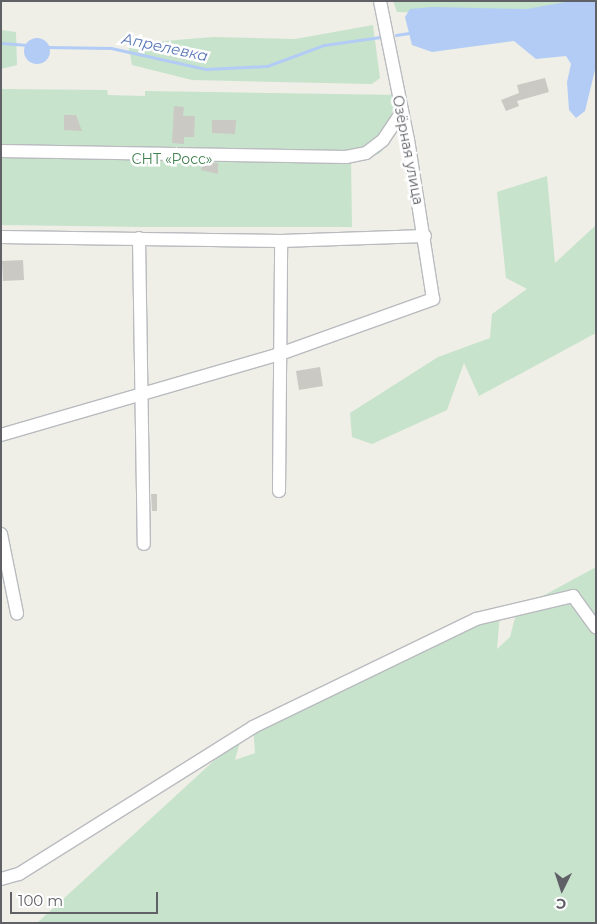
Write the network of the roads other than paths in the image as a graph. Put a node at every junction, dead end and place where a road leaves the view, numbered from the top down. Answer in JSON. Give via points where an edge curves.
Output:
{"nodes":[{"id":1,"x":380,"y":1,"type":"edge"},
{"id":2,"x":400,"y":115,"type":"junction"},
{"id":3,"x":1,"y":151,"type":"edge"},
{"id":4,"x":425,"y":236,"type":"junction"},
{"id":5,"x":1,"y":237,"type":"edge"},
{"id":6,"x":139,"y":238,"type":"junction"},
{"id":7,"x":281,"y":241,"type":"junction"},
{"id":8,"x":277,"y":355,"type":"junction"},
{"id":9,"x":141,"y":392,"type":"junction"},
{"id":10,"x":1,"y":435,"type":"edge"},
{"id":11,"x":279,"y":491,"type":"dead end"},
{"id":12,"x":1,"y":534,"type":"edge"},
{"id":13,"x":144,"y":544,"type":"dead end"},
{"id":14,"x":18,"y":613,"type":"dead end"},
{"id":15,"x":596,"y":628,"type":"edge"},
{"id":16,"x":1,"y":879,"type":"edge"}],
"edges":[{"from":1,"to":2,"type":"street","name":"Озёрная улица"},
{"from":2,"to":3,"type":"street","via":[[383,140],[366,153],[346,157]]},
{"from":2,"to":4,"type":"street","name":"Озёрная улица"},
{"from":4,"to":7,"type":"street"},
{"from":4,"to":8,"type":"street","name":"Озёрная улица","via":[[433,299]]},
{"from":5,"to":6,"type":"street"},
{"from":6,"to":7,"type":"street"},
{"from":6,"to":9,"type":"street"},
{"from":7,"to":8,"type":"street"},
{"from":8,"to":9,"type":"street"},
{"from":8,"to":11,"type":"street"},
{"from":9,"to":10,"type":"street"},
{"from":9,"to":13,"type":"street"},
{"from":12,"to":14,"type":"street"},
{"from":15,"to":16,"type":"street","via":[[573,596],[476,619],[253,728],[19,874]]}]}
